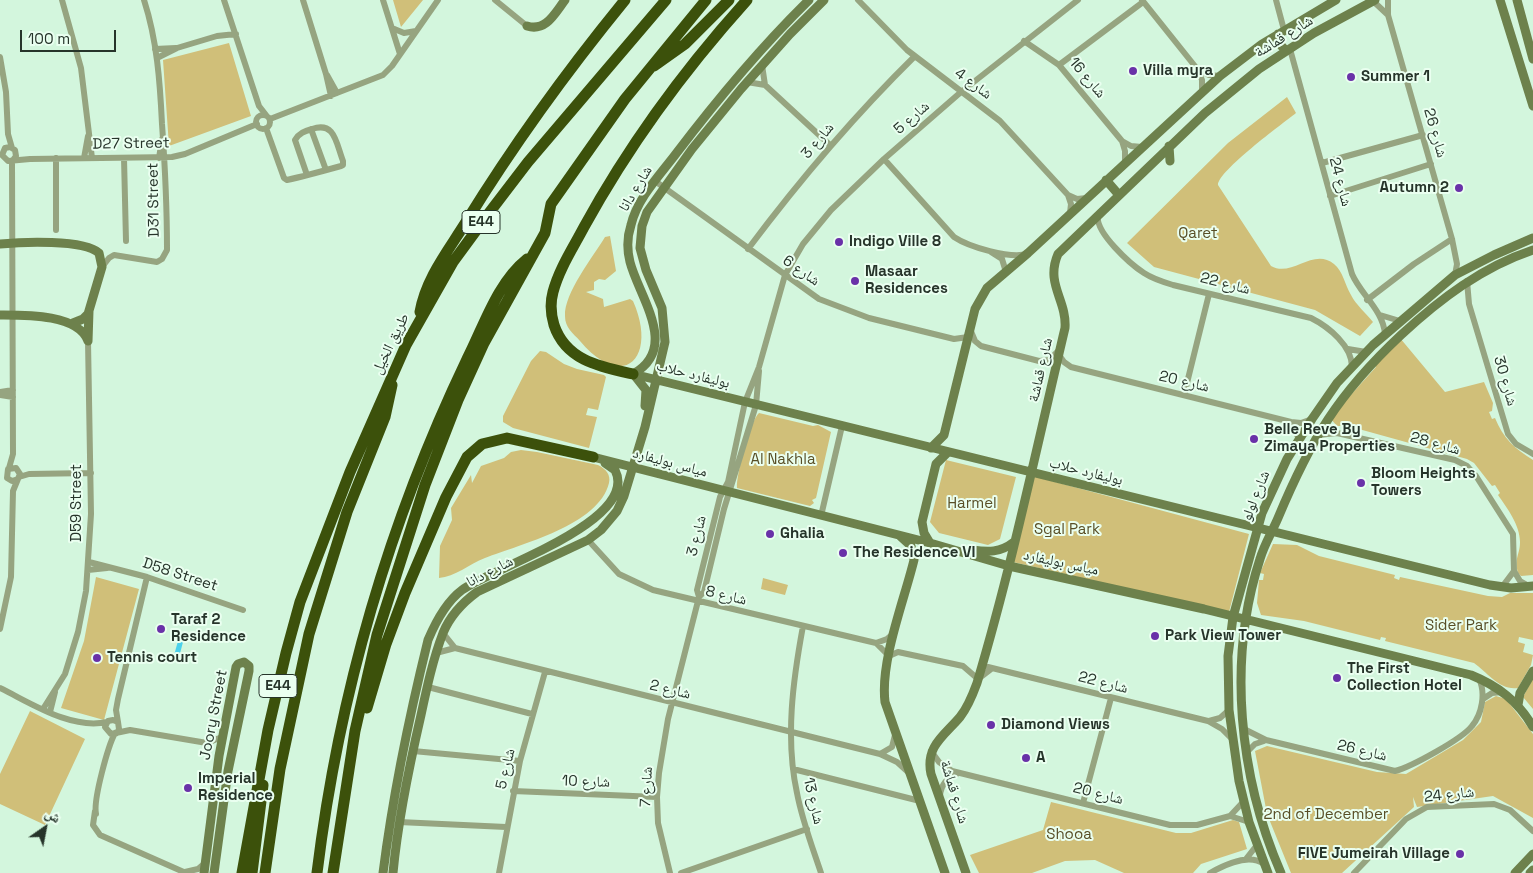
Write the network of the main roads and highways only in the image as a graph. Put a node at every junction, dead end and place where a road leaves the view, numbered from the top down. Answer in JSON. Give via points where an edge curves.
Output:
{"nodes":[{"id":1,"x":625,"y":0,"type":"edge"},
{"id":2,"x":666,"y":0,"type":"edge"},
{"id":3,"x":706,"y":0,"type":"edge"},
{"id":4,"x":729,"y":0,"type":"edge"},
{"id":5,"x":747,"y":0,"type":"edge"},
{"id":6,"x":648,"y":69,"type":"junction"},
{"id":7,"x":533,"y":255,"type":"junction"},
{"id":8,"x":419,"y":321,"type":"junction"},
{"id":9,"x":393,"y":373,"type":"junction"},
{"id":10,"x":633,"y":374,"type":"road end"},
{"id":11,"x":593,"y":457,"type":"road end"},
{"id":12,"x":355,"y":731,"type":"junction"},
{"id":13,"x":261,"y":763,"type":"junction"},
{"id":14,"x":335,"y":869,"type":"edge"},
{"id":15,"x":242,"y":873,"type":"edge"},
{"id":16,"x":252,"y":873,"type":"edge"},
{"id":17,"x":266,"y":873,"type":"edge"},
{"id":18,"x":317,"y":873,"type":"edge"}],
"edges":[{"from":1,"to":8,"type":"highway","via":[[562,79],[490,184],[431,278]]},
{"from":2,"to":8,"type":"highway","name":"طريق الخيل","number":"E44","via":[[507,188],[453,262]]},
{"from":3,"to":6,"type":"highway"},
{"from":4,"to":6,"type":"highway","via":[[685,44]]},
{"from":5,"to":10,"type":"highway","via":[[691,66],[632,147],[596,205],[552,292],[552,320],[569,350],[592,364]]},
{"from":6,"to":7,"type":"highway","via":[[551,204],[547,226]]},
{"from":7,"to":12,"type":"highway","via":[[477,357],[435,457],[386,603]]},
{"from":7,"to":18,"type":"highway","via":[[508,278],[490,314],[434,432],[391,543],[346,696]]},
{"from":8,"to":9,"type":"highway","name":"طريق الخيل","number":"E44"},
{"from":9,"to":13,"type":"highway","name":"طريق الخيل","number":"E44","via":[[308,578],[286,653]]},
{"from":9,"to":17,"type":"highway","via":[[388,408],[347,512],[305,651],[280,769]]},
{"from":11,"to":12,"type":"highway","via":[[507,438],[482,444],[467,456],[408,584],[366,710]]},
{"from":12,"to":14,"type":"highway"},
{"from":13,"to":15,"type":"highway"},
{"from":13,"to":16,"type":"highway","via":[[262,795]]}]}
